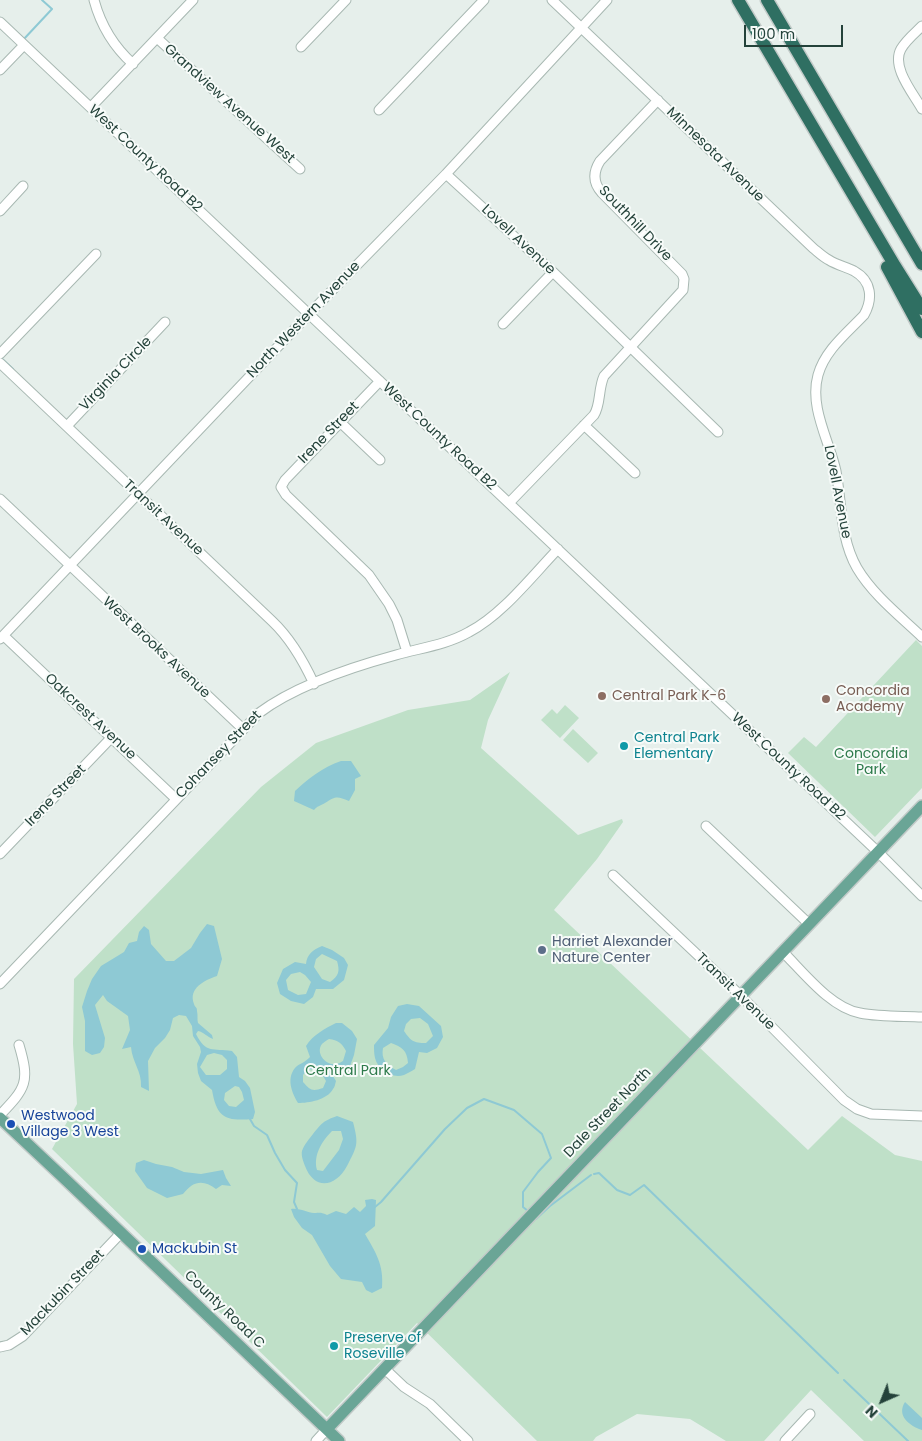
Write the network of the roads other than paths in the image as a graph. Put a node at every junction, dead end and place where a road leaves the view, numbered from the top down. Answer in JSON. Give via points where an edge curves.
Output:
{"nodes":[{"id":1,"x":94,"y":0,"type":"edge"},
{"id":2,"x":193,"y":0,"type":"edge"},
{"id":3,"x":346,"y":0,"type":"edge"},
{"id":4,"x":484,"y":0,"type":"edge"},
{"id":5,"x":552,"y":0,"type":"edge"},
{"id":6,"x":607,"y":0,"type":"edge"},
{"id":7,"x":738,"y":0,"type":"edge"},
{"id":8,"x":767,"y":0,"type":"edge"},
{"id":9,"x":0,"y":22,"type":"edge"},
{"id":10,"x":922,"y":26,"type":"edge"},
{"id":11,"x":582,"y":28,"type":"junction"},
{"id":12,"x":157,"y":38,"type":"junction"},
{"id":13,"x":24,"y":45,"type":"junction"},
{"id":14,"x":301,"y":47,"type":"dead end"},
{"id":15,"x":133,"y":64,"type":"junction"},
{"id":16,"x":0,"y":70,"type":"edge"},
{"id":17,"x":658,"y":100,"type":"junction"},
{"id":18,"x":91,"y":108,"type":"junction"},
{"id":19,"x":922,"y":109,"type":"edge"},
{"id":20,"x":380,"y":110,"type":"dead end"},
{"id":21,"x":300,"y":169,"type":"dead end"},
{"id":22,"x":446,"y":174,"type":"junction"},
{"id":23,"x":871,"y":179,"type":"junction"},
{"id":24,"x":24,"y":186,"type":"dead end"},
{"id":25,"x":851,"y":192,"type":"junction"},
{"id":26,"x":0,"y":212,"type":"edge"},
{"id":27,"x":922,"y":253,"type":"edge"},
{"id":28,"x":96,"y":254,"type":"dead end"},
{"id":29,"x":922,"y":264,"type":"edge"},
{"id":30,"x":553,"y":272,"type":"junction"},
{"id":31,"x":868,"y":309,"type":"joint"},
{"id":32,"x":922,"y":309,"type":"edge"},
{"id":33,"x":310,"y":314,"type":"junction"},
{"id":34,"x":165,"y":322,"type":"dead end"},
{"id":35,"x":503,"y":324,"type":"dead end"},
{"id":36,"x":922,"y":332,"type":"edge"},
{"id":37,"x":630,"y":348,"type":"junction"},
{"id":38,"x":0,"y":354,"type":"edge"},
{"id":39,"x":0,"y":363,"type":"edge"},
{"id":40,"x":380,"y":380,"type":"junction"},
{"id":41,"x":340,"y":422,"type":"junction"},
{"id":42,"x":584,"y":425,"type":"junction"},
{"id":43,"x":67,"y":426,"type":"junction"},
{"id":44,"x":718,"y":432,"type":"dead end"},
{"id":45,"x":380,"y":460,"type":"dead end"},
{"id":46,"x":635,"y":473,"type":"dead end"},
{"id":47,"x":138,"y":495,"type":"junction"},
{"id":48,"x":0,"y":499,"type":"edge"},
{"id":49,"x":509,"y":503,"type":"junction"},
{"id":50,"x":558,"y":549,"type":"junction"},
{"id":51,"x":70,"y":566,"type":"junction"},
{"id":52,"x":1,"y":637,"type":"edge"},
{"id":53,"x":922,"y":637,"type":"edge"},
{"id":54,"x":407,"y":652,"type":"junction"},
{"id":55,"x":314,"y":684,"type":"junction"},
{"id":56,"x":243,"y":729,"type":"junction"},
{"id":57,"x":111,"y":738,"type":"junction"},
{"id":58,"x":176,"y":799,"type":"junction"},
{"id":59,"x":922,"y":806,"type":"edge"},
{"id":60,"x":706,"y":826,"type":"dead end"},
{"id":61,"x":878,"y":852,"type":"junction"},
{"id":62,"x":0,"y":854,"type":"edge"},
{"id":63,"x":613,"y":875,"type":"dead end"},
{"id":64,"x":922,"y":896,"type":"edge"},
{"id":65,"x":809,"y":924,"type":"junction"},
{"id":66,"x":783,"y":952,"type":"junction"},
{"id":67,"x":1,"y":980,"type":"edge"},
{"id":68,"x":740,"y":996,"type":"junction"},
{"id":69,"x":922,"y":1017,"type":"edge"},
{"id":70,"x":19,"y":1045,"type":"dead end"},
{"id":71,"x":922,"y":1116,"type":"edge"},
{"id":72,"x":0,"y":1117,"type":"edge"},
{"id":73,"x":121,"y":1233,"type":"junction"},
{"id":74,"x":0,"y":1347,"type":"edge"},
{"id":75,"x":385,"y":1369,"type":"junction"},
{"id":76,"x":810,"y":1414,"type":"dead end"},
{"id":77,"x":327,"y":1429,"type":"junction"},
{"id":78,"x":316,"y":1441,"type":"edge"},
{"id":79,"x":339,"y":1441,"type":"edge"},
{"id":80,"x":468,"y":1441,"type":"edge"},
{"id":81,"x":785,"y":1441,"type":"edge"}],
"edges":[{"from":1,"to":15,"type":"street","via":[[109,38]]},
{"from":2,"to":12,"type":"street"},
{"from":3,"to":14,"type":"street"},
{"from":4,"to":20,"type":"street"},
{"from":5,"to":11,"type":"street","name":"Minnesota Avenue"},
{"from":6,"to":11,"type":"street","name":"North Western Avenue"},
{"from":7,"to":25,"type":"highway"},
{"from":8,"to":23,"type":"highway"},
{"from":9,"to":13,"type":"street","name":"West County Road B2"},
{"from":10,"to":19,"type":"street","via":[[900,50],[898,62]]},
{"from":11,"to":17,"type":"street","name":"Minnesota Avenue"},
{"from":11,"to":22,"type":"street","name":"North Western Avenue"},
{"from":12,"to":15,"type":"street"},
{"from":12,"to":21,"type":"street","name":"Grandview Avenue West"},
{"from":13,"to":16,"type":"street"},
{"from":13,"to":18,"type":"street","name":"West County Road B2"},
{"from":15,"to":18,"type":"street"},
{"from":17,"to":31,"type":"street","name":"Minnesota Avenue","via":[[813,248],[828,260],[861,276],[870,297]]},
{"from":17,"to":37,"type":"street","name":"Southhill Drive","via":[[600,161],[595,172],[598,189],[679,270],[684,279],[681,293]]},
{"from":18,"to":33,"type":"street","name":"West County Road B2"},
{"from":22,"to":30,"type":"street","name":"Lovell Avenue"},
{"from":22,"to":33,"type":"street","name":"North Western Avenue"},
{"from":23,"to":27,"type":"highway"},
{"from":23,"to":29,"type":"highway"},
{"from":24,"to":26,"type":"street"},
{"from":25,"to":32,"type":"highway"},
{"from":25,"to":36,"type":"highway"},
{"from":28,"to":38,"type":"street"},
{"from":30,"to":35,"type":"street"},
{"from":30,"to":37,"type":"street","name":"Lovell Avenue"},
{"from":31,"to":53,"type":"street","name":"Lovell Avenue","via":[[833,347],[821,367],[816,384],[816,403],[835,470],[842,523],[850,553],[869,586]]},
{"from":33,"to":40,"type":"street","name":"West County Road B2"},
{"from":33,"to":47,"type":"street","name":"North Western Avenue"},
{"from":34,"to":43,"type":"street","name":"Virginia Circle"},
{"from":37,"to":42,"type":"street","via":[[604,376],[597,410]]},
{"from":37,"to":44,"type":"street","name":"Lovell Avenue"},
{"from":39,"to":43,"type":"street","name":"Transit Avenue"},
{"from":40,"to":41,"type":"street","name":"Irene Street"},
{"from":40,"to":49,"type":"street","name":"West County Road B2"},
{"from":41,"to":45,"type":"street"},
{"from":41,"to":54,"type":"street","name":"Irene Street","via":[[284,480],[281,488],[369,575],[397,620]]},
{"from":42,"to":46,"type":"street"},
{"from":42,"to":49,"type":"street"},
{"from":43,"to":47,"type":"street","name":"Transit Avenue"},
{"from":47,"to":51,"type":"street","name":"North Western Avenue"},
{"from":47,"to":55,"type":"street","name":"Transit Avenue","via":[[282,631],[301,657]]},
{"from":48,"to":51,"type":"street","name":"West Brooks Avenue"},
{"from":49,"to":50,"type":"street","name":"West County Road B2"},
{"from":50,"to":54,"type":"street","name":"Cohansey Street","via":[[480,626],[455,639]]},
{"from":50,"to":61,"type":"street","name":"West County Road B2"},
{"from":51,"to":52,"type":"street","name":"North Western Avenue"},
{"from":51,"to":56,"type":"street","name":"West Brooks Avenue"},
{"from":52,"to":57,"type":"street","name":"Oakcrest Avenue"},
{"from":54,"to":55,"type":"street","name":"Cohansey Street"},
{"from":55,"to":56,"type":"street","name":"Cohansey Street","via":[[271,704]]},
{"from":56,"to":58,"type":"street","name":"Cohansey Street"},
{"from":57,"to":58,"type":"street","name":"Oakcrest Avenue"},
{"from":57,"to":62,"type":"street","name":"Irene Street"},
{"from":58,"to":67,"type":"street","name":"Cohansey Street"},
{"from":59,"to":61,"type":"main road","name":"Dale Street North"},
{"from":60,"to":65,"type":"street"},
{"from":61,"to":64,"type":"street","name":"West County Road B2"},
{"from":61,"to":65,"type":"main road","name":"Dale Street North"},
{"from":63,"to":68,"type":"street","name":"Transit Avenue"},
{"from":65,"to":66,"type":"main road","name":"Dale Street North"},
{"from":66,"to":68,"type":"main road","name":"Dale Street North"},
{"from":66,"to":69,"type":"street","via":[[827,995],[850,1011]]},
{"from":68,"to":71,"type":"street","name":"Transit Avenue","via":[[844,1100],[857,1109],[871,1114]]},
{"from":68,"to":75,"type":"main road","name":"Dale Street North"},
{"from":70,"to":72,"type":"street","via":[[25,1068],[24,1084]]},
{"from":72,"to":73,"type":"main road","name":"County Road C"},
{"from":73,"to":74,"type":"street","name":"Mackubin Street","via":[[23,1336]]},
{"from":73,"to":77,"type":"main road","name":"County Road C"},
{"from":75,"to":77,"type":"main road","name":"Dale Street North"},
{"from":75,"to":80,"type":"street","via":[[435,1409]]},
{"from":76,"to":81,"type":"street"},
{"from":77,"to":78,"type":"street","name":"Dale Street North"},
{"from":77,"to":79,"type":"main road","name":"County Road C"}]}
